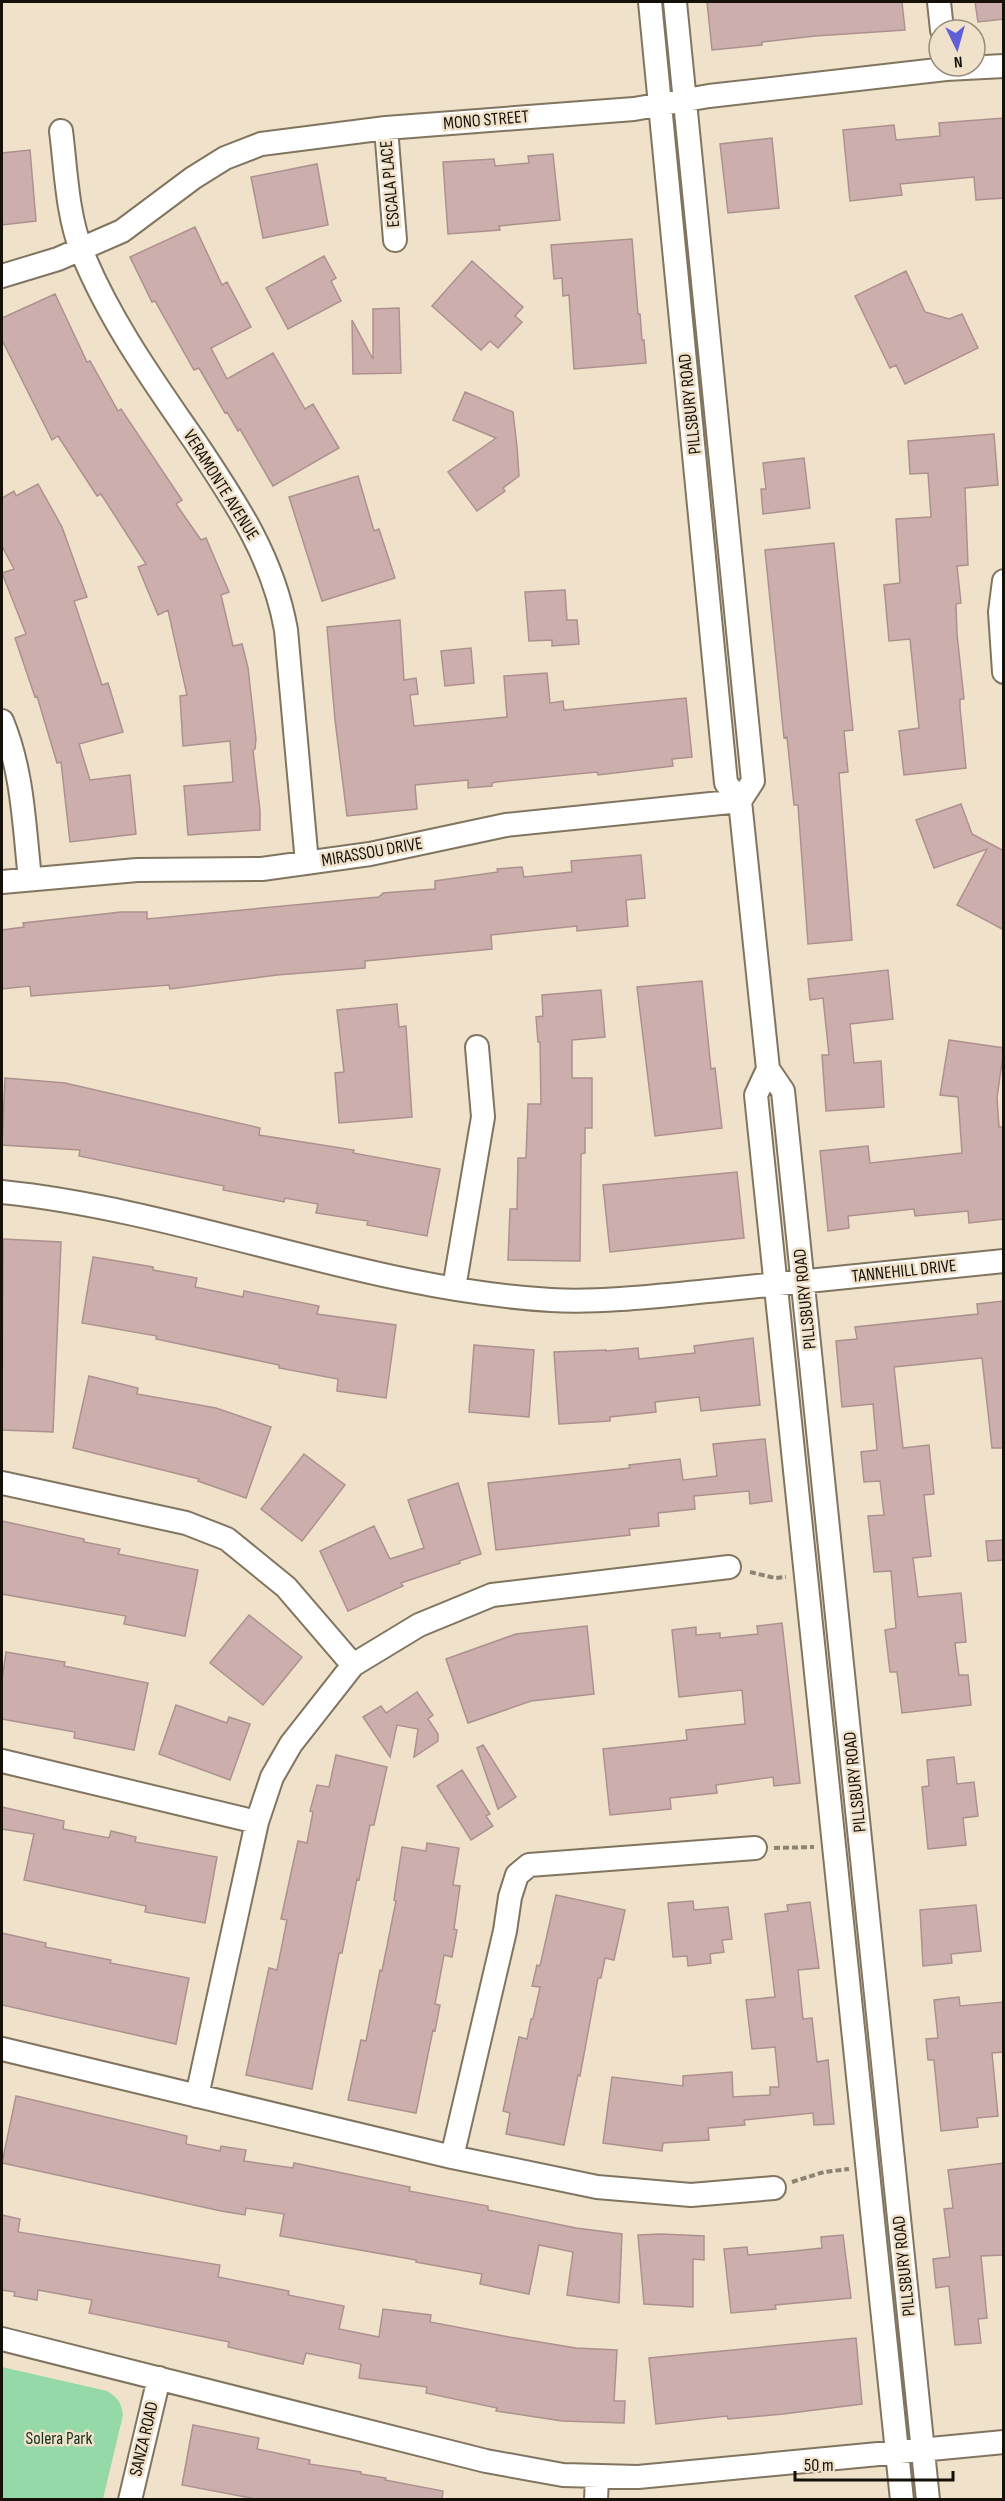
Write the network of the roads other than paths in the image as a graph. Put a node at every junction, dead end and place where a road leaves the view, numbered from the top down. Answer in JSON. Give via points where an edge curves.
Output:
{"nodes":[{"id":1,"x":650,"y":2,"type":"edge"},
{"id":2,"x":675,"y":2,"type":"edge"},
{"id":3,"x":939,"y":2,"type":"edge"},
{"id":4,"x":941,"y":18,"type":"edge"},
{"id":5,"x":987,"y":66,"type":"edge"},
{"id":6,"x":1004,"y":66,"type":"edge"},
{"id":7,"x":927,"y":69,"type":"edge"},
{"id":8,"x":685,"y":100,"type":"junction"},
{"id":9,"x":660,"y":104,"type":"junction"},
{"id":10,"x":386,"y":128,"type":"junction"},
{"id":11,"x":61,"y":131,"type":"dead end"},
{"id":12,"x":395,"y":240,"type":"dead end"},
{"id":13,"x":81,"y":250,"type":"junction"},
{"id":14,"x":2,"y":276,"type":"edge"},
{"id":15,"x":706,"y":310,"type":"junction"},
{"id":16,"x":681,"y":312,"type":"junction"},
{"id":17,"x":716,"y":411,"type":"junction"},
{"id":18,"x":693,"y":435,"type":"junction"},
{"id":19,"x":729,"y":535,"type":"junction"},
{"id":20,"x":703,"y":538,"type":"junction"},
{"id":21,"x":1004,"y":581,"type":"edge"},
{"id":22,"x":739,"y":631,"type":"junction"},
{"id":23,"x":712,"y":633,"type":"junction"},
{"id":24,"x":1004,"y":672,"type":"edge"},
{"id":25,"x":2,"y":721,"type":"edge"},
{"id":26,"x":740,"y":801,"type":"junction"},
{"id":27,"x":307,"y":863,"type":"junction"},
{"id":28,"x":30,"y":879,"type":"junction"},
{"id":29,"x":2,"y":882,"type":"edge"},
{"id":30,"x":477,"y":1047,"type":"dead end"},
{"id":31,"x":768,"y":1069,"type":"junction"},
{"id":32,"x":2,"y":1192,"type":"edge"},
{"id":33,"x":1004,"y":1261,"type":"edge"},
{"id":34,"x":804,"y":1281,"type":"junction"},
{"id":35,"x":775,"y":1284,"type":"junction"},
{"id":36,"x":454,"y":1288,"type":"junction"},
{"id":37,"x":823,"y":1470,"type":"junction"},
{"id":38,"x":794,"y":1473,"type":"junction"},
{"id":39,"x":2,"y":1484,"type":"edge"},
{"id":40,"x":729,"y":1567,"type":"road end"},
{"id":41,"x":833,"y":1572,"type":"junction"},
{"id":42,"x":805,"y":1575,"type":"junction"},
{"id":43,"x":353,"y":1665,"type":"junction"},
{"id":44,"x":848,"y":1715,"type":"junction"},
{"id":45,"x":821,"y":1717,"type":"junction"},
{"id":46,"x":2,"y":1761,"type":"edge"},
{"id":47,"x":854,"y":1778,"type":"junction"},
{"id":48,"x":827,"y":1781,"type":"junction"},
{"id":49,"x":257,"y":1822,"type":"junction"},
{"id":50,"x":755,"y":1848,"type":"road end"},
{"id":51,"x":875,"y":1981,"type":"junction"},
{"id":52,"x":849,"y":1984,"type":"junction"},
{"id":53,"x":2,"y":2049,"type":"edge"},
{"id":54,"x":197,"y":2096,"type":"junction"},
{"id":55,"x":452,"y":2157,"type":"junction"},
{"id":56,"x":894,"y":2165,"type":"junction"},
{"id":57,"x":868,"y":2167,"type":"junction"},
{"id":58,"x":774,"y":2188,"type":"road end"},
{"id":59,"x":2,"y":2340,"type":"edge"},
{"id":60,"x":159,"y":2378,"type":"junction"},
{"id":61,"x":1004,"y":2442,"type":"edge"},
{"id":62,"x":923,"y":2450,"type":"junction"},
{"id":63,"x":897,"y":2453,"type":"junction"},
{"id":64,"x":596,"y":2488,"type":"edge"},
{"id":65,"x":130,"y":2499,"type":"edge"},
{"id":66,"x":902,"y":2499,"type":"edge"},
{"id":67,"x":928,"y":2499,"type":"edge"}],
"edges":[{"from":1,"to":9,"type":"street","name":"PILLSBURY ROAD"},
{"from":2,"to":8,"type":"street","name":"PILLSBURY ROAD"},
{"from":3,"to":4,"type":"street"},
{"from":5,"to":6,"type":"street","name":"MONO STREET"},
{"from":7,"to":8,"type":"street","name":"MONO STREET"},
{"from":8,"to":9,"type":"street","name":"MONO STREET"},
{"from":8,"to":15,"type":"street","name":"PILLSBURY ROAD"},
{"from":9,"to":10,"type":"street","name":"MONO STREET"},
{"from":9,"to":16,"type":"street","name":"PILLSBURY ROAD"},
{"from":10,"to":12,"type":"street","name":"ESCALA PLACE"},
{"from":10,"to":13,"type":"street","name":"MONO STREET","via":[[261,144],[225,158],[122,231]]},
{"from":11,"to":13,"type":"street","name":"VERAMONTE AVENUE"},
{"from":13,"to":14,"type":"street","name":"MONO STREET"},
{"from":13,"to":27,"type":"street","name":"VERAMONTE AVENUE","via":[[133,350],[247,520],[268,564],[286,630]]},
{"from":15,"to":16,"type":"street"},
{"from":15,"to":17,"type":"street","name":"PILLSBURY ROAD"},
{"from":16,"to":18,"type":"street","name":"PILLSBURY ROAD"},
{"from":17,"to":18,"type":"street"},
{"from":17,"to":19,"type":"street","name":"PILLSBURY ROAD"},
{"from":18,"to":20,"type":"street","name":"PILLSBURY ROAD"},
{"from":19,"to":20,"type":"street"},
{"from":19,"to":22,"type":"street","name":"PILLSBURY ROAD"},
{"from":20,"to":23,"type":"street","name":"PILLSBURY ROAD"},
{"from":21,"to":24,"type":"street","via":[[1000,612]]},
{"from":22,"to":23,"type":"street"},
{"from":22,"to":26,"type":"street","name":"PILLSBURY ROAD","via":[[753,781]]},
{"from":23,"to":26,"type":"street","name":"PILLSBURY ROAD","via":[[726,783]]},
{"from":25,"to":28,"type":"street","via":[[19,775]]},
{"from":26,"to":27,"type":"street","name":"MIRASSOU DRIVE","via":[[506,825]]},
{"from":26,"to":31,"type":"street","name":"PILLSBURY ROAD"},
{"from":27,"to":28,"type":"street","name":"MIRASSOU DRIVE","via":[[262,869],[137,870]]},
{"from":28,"to":29,"type":"street","name":"MIRASSOU DRIVE"},
{"from":30,"to":36,"type":"street","via":[[483,1117]]},
{"from":31,"to":34,"type":"street","name":"PILLSBURY ROAD","via":[[783,1091]]},
{"from":31,"to":35,"type":"street","name":"PILLSBURY ROAD","via":[[756,1095]]},
{"from":32,"to":36,"type":"street","name":"TANNEHILL DRIVE","via":[[87,1204],[316,1260]]},
{"from":33,"to":34,"type":"street","name":"TANNEHILL DRIVE"},
{"from":34,"to":35,"type":"street","name":"TANNEHILL DRIVE"},
{"from":34,"to":37,"type":"street","name":"PILLSBURY ROAD"},
{"from":35,"to":36,"type":"street","name":"TANNEHILL DRIVE","via":[[644,1297],[552,1300]]},
{"from":35,"to":38,"type":"street","name":"PILLSBURY ROAD"},
{"from":37,"to":38,"type":"street"},
{"from":37,"to":41,"type":"street","name":"PILLSBURY ROAD"},
{"from":38,"to":42,"type":"street","name":"PILLSBURY ROAD"},
{"from":39,"to":43,"type":"street","via":[[186,1523],[226,1539],[286,1587]]},
{"from":40,"to":43,"type":"street","via":[[492,1595],[419,1625]]},
{"from":41,"to":42,"type":"street"},
{"from":41,"to":44,"type":"street","name":"PILLSBURY ROAD"},
{"from":42,"to":45,"type":"street","name":"PILLSBURY ROAD"},
{"from":43,"to":49,"type":"street","via":[[291,1744],[272,1777]]},
{"from":44,"to":45,"type":"street"},
{"from":44,"to":47,"type":"street","name":"PILLSBURY ROAD"},
{"from":45,"to":48,"type":"street","name":"PILLSBURY ROAD"},
{"from":46,"to":49,"type":"street"},
{"from":47,"to":48,"type":"street"},
{"from":47,"to":51,"type":"street","name":"PILLSBURY ROAD"},
{"from":48,"to":52,"type":"street","name":"PILLSBURY ROAD"},
{"from":49,"to":54,"type":"street"},
{"from":50,"to":55,"type":"street","via":[[529,1865],[517,1875]]},
{"from":51,"to":52,"type":"street"},
{"from":51,"to":56,"type":"street","name":"PILLSBURY ROAD"},
{"from":52,"to":57,"type":"street","name":"PILLSBURY ROAD"},
{"from":53,"to":54,"type":"street"},
{"from":54,"to":55,"type":"street"},
{"from":55,"to":58,"type":"street","via":[[618,2190],[691,2195]]},
{"from":56,"to":57,"type":"street"},
{"from":56,"to":62,"type":"street","name":"PILLSBURY ROAD"},
{"from":57,"to":63,"type":"street","name":"PILLSBURY ROAD"},
{"from":59,"to":60,"type":"street"},
{"from":60,"to":64,"type":"street","via":[[486,2461],[563,2475]]},
{"from":60,"to":65,"type":"street","name":"SANZA ROAD"},
{"from":61,"to":62,"type":"street"},
{"from":62,"to":63,"type":"street"},
{"from":62,"to":67,"type":"street","name":"PILLSBURY ROAD"},
{"from":63,"to":64,"type":"street","via":[[638,2477]]},
{"from":63,"to":66,"type":"street","name":"PILLSBURY ROAD"}]}
